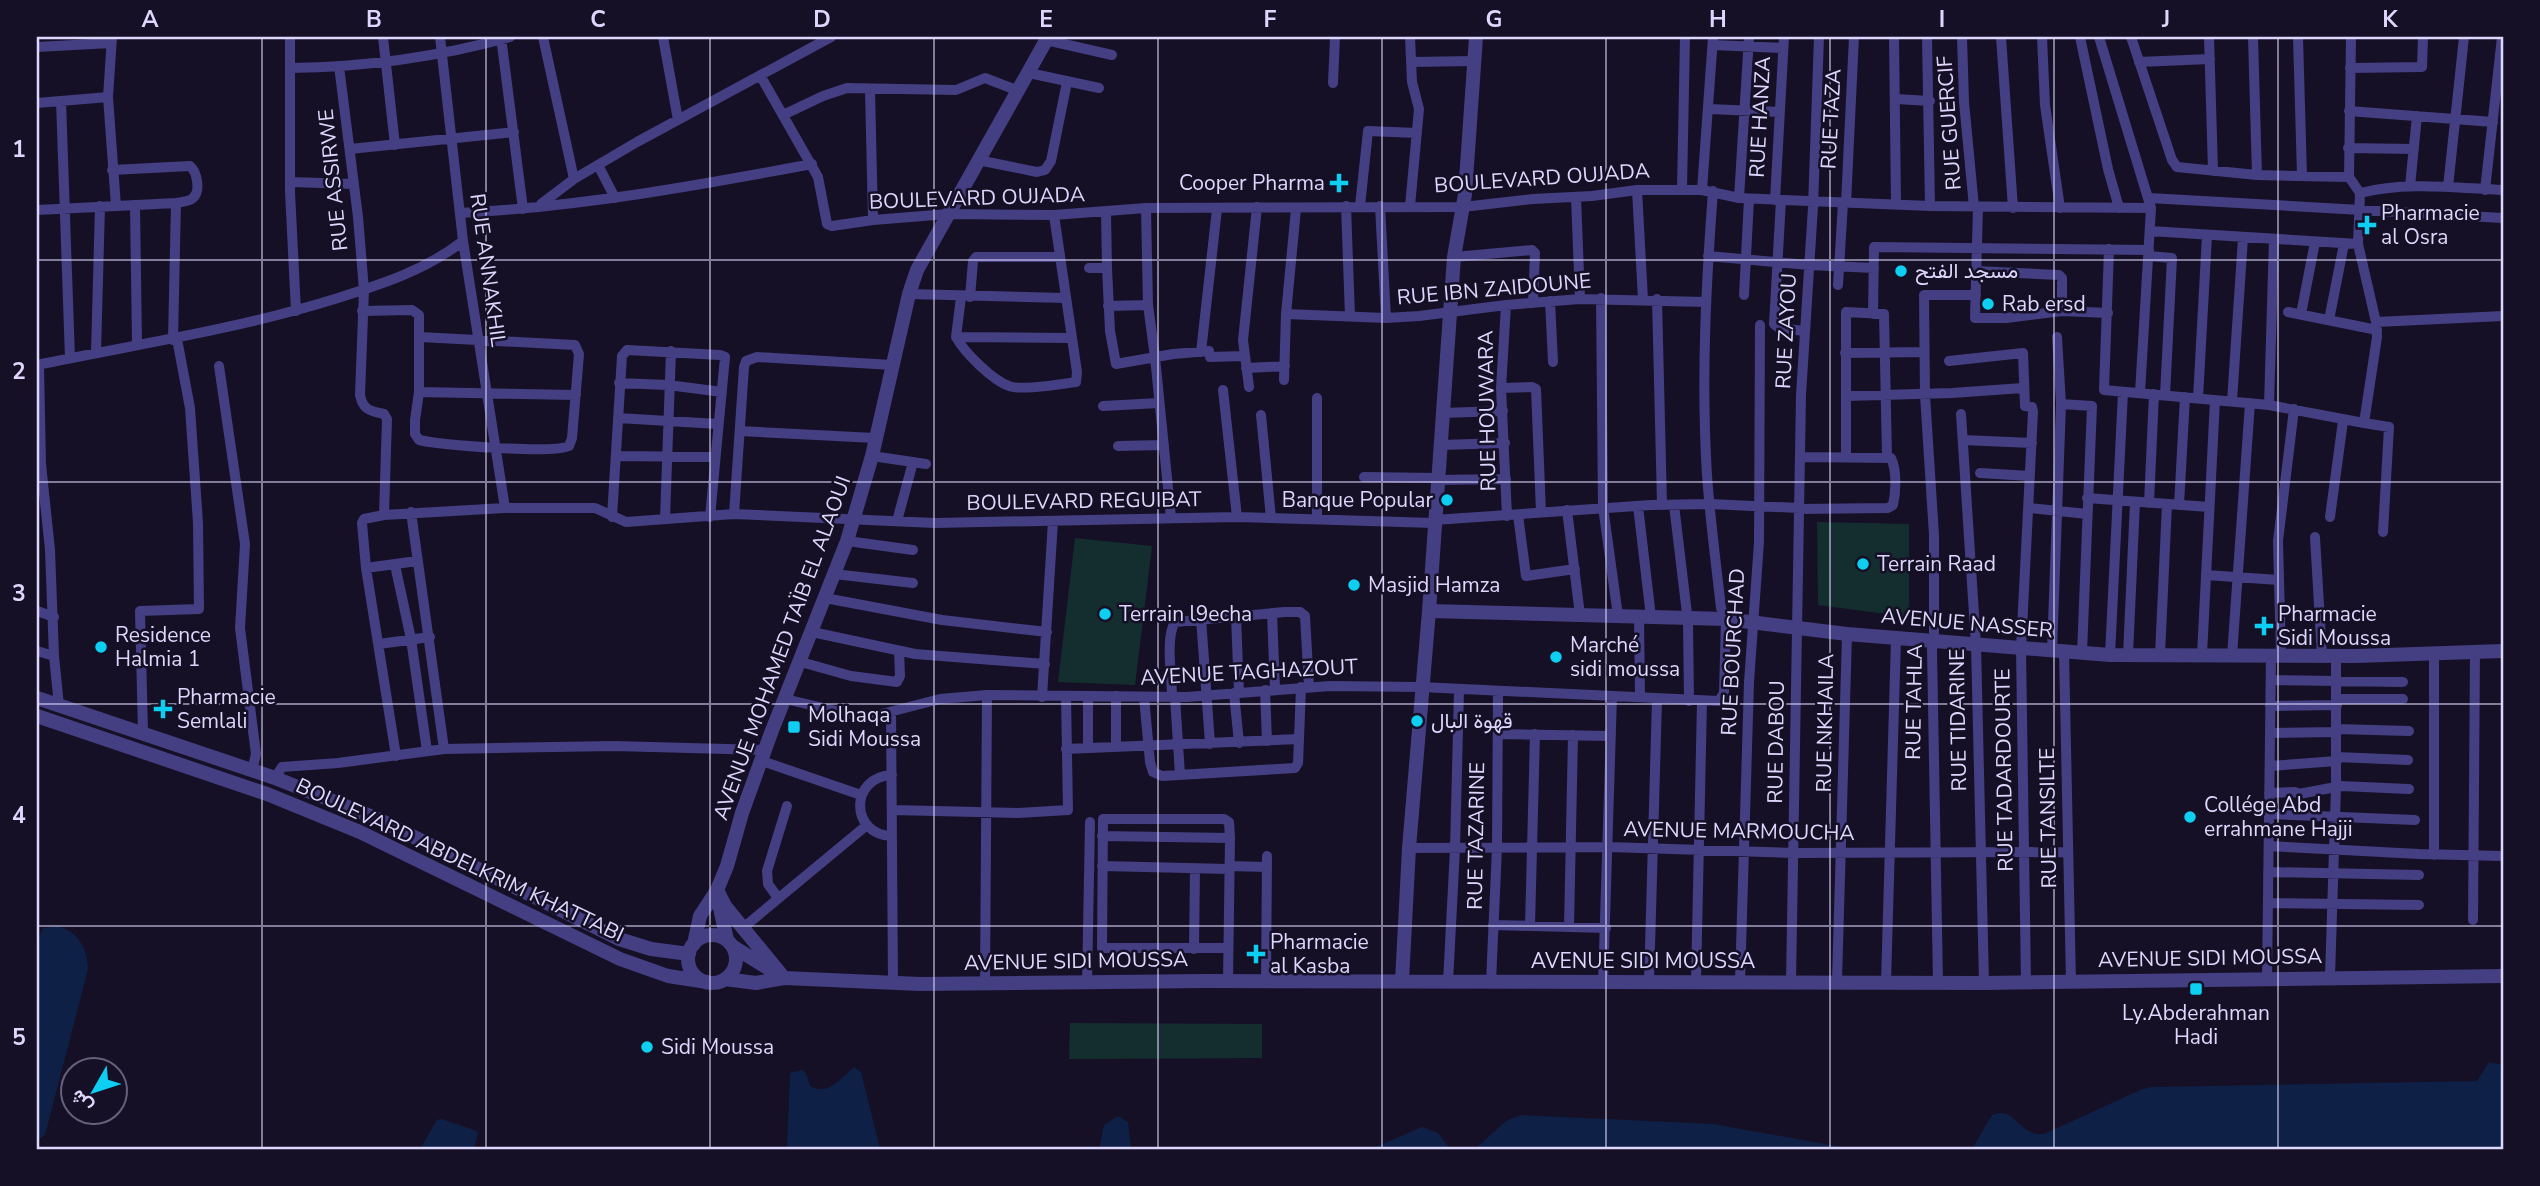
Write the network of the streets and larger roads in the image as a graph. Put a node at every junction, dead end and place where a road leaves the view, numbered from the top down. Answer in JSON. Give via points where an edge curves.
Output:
{"nodes":[{"id":1,"x":290,"y":37,"type":"edge"},
{"id":2,"x":383,"y":37,"type":"edge"},
{"id":3,"x":440,"y":37,"type":"edge"},
{"id":4,"x":504,"y":37,"type":"edge"},
{"id":5,"x":544,"y":37,"type":"edge"},
{"id":6,"x":663,"y":37,"type":"edge"},
{"id":7,"x":831,"y":37,"type":"edge"},
{"id":8,"x":1335,"y":37,"type":"edge"},
{"id":9,"x":1410,"y":37,"type":"edge"},
{"id":10,"x":1476,"y":37,"type":"edge"},
{"id":11,"x":1685,"y":37,"type":"edge"},
{"id":12,"x":1819,"y":37,"type":"edge"},
{"id":13,"x":1854,"y":37,"type":"edge"},
{"id":14,"x":1894,"y":37,"type":"edge"},
{"id":15,"x":1927,"y":37,"type":"edge"},
{"id":16,"x":1962,"y":37,"type":"edge"},
{"id":17,"x":2001,"y":37,"type":"edge"},
{"id":18,"x":2042,"y":37,"type":"edge"},
{"id":19,"x":2080,"y":37,"type":"edge"},
{"id":20,"x":2099,"y":37,"type":"edge"},
{"id":21,"x":2130,"y":37,"type":"edge"},
{"id":22,"x":2209,"y":37,"type":"edge"},
{"id":23,"x":2253,"y":37,"type":"edge"},
{"id":24,"x":2298,"y":37,"type":"edge"},
{"id":25,"x":2351,"y":37,"type":"edge"},
{"id":26,"x":2423,"y":37,"type":"edge"},
{"id":27,"x":2464,"y":37,"type":"edge"},
{"id":28,"x":2502,"y":37,"type":"edge"},
{"id":29,"x":1047,"y":39,"type":"edge"},
{"id":30,"x":111,"y":40,"type":"edge"},
{"id":31,"x":1713,"y":41,"type":"edge"},
{"id":32,"x":1749,"y":41,"type":"edge"},
{"id":33,"x":1784,"y":42,"type":"edge"},
{"id":34,"x":37,"y":47,"type":"edge"},
{"id":35,"x":442,"y":53,"type":"junction"},
{"id":36,"x":1112,"y":55,"type":"dead end"},
{"id":37,"x":2210,"y":59,"type":"junction"},
{"id":38,"x":385,"y":61,"type":"junction"},
{"id":39,"x":1474,"y":61,"type":"junction"},
{"id":40,"x":1411,"y":62,"type":"junction"},
{"id":41,"x":2139,"y":62,"type":"junction"},
{"id":42,"x":339,"y":66,"type":"junction"},
{"id":43,"x":290,"y":68,"type":"junction"},
{"id":44,"x":2350,"y":68,"type":"junction"},
{"id":45,"x":1028,"y":73,"type":"junction"},
{"id":46,"x":760,"y":75,"type":"junction"},
{"id":47,"x":1067,"y":82,"type":"junction"},
{"id":48,"x":1333,"y":83,"type":"dead end"},
{"id":49,"x":1099,"y":88,"type":"dead end"},
{"id":50,"x":870,"y":90,"type":"junction"},
{"id":51,"x":1019,"y":91,"type":"junction"},
{"id":52,"x":108,"y":97,"type":"junction"},
{"id":53,"x":1896,"y":99,"type":"junction"},
{"id":54,"x":61,"y":101,"type":"junction"},
{"id":55,"x":1930,"y":101,"type":"junction"},
{"id":56,"x":37,"y":103,"type":"edge"},
{"id":57,"x":1709,"y":110,"type":"junction"},
{"id":58,"x":1744,"y":110,"type":"junction"},
{"id":59,"x":2349,"y":111,"type":"junction"},
{"id":60,"x":1780,"y":112,"type":"junction"},
{"id":61,"x":783,"y":115,"type":"junction"},
{"id":62,"x":2417,"y":116,"type":"junction"},
{"id":63,"x":678,"y":120,"type":"junction"},
{"id":64,"x":2455,"y":120,"type":"junction"},
{"id":65,"x":2493,"y":122,"type":"junction"},
{"id":66,"x":514,"y":132,"type":"junction"},
{"id":67,"x":1417,"y":133,"type":"junction"},
{"id":68,"x":452,"y":139,"type":"junction"},
{"id":69,"x":395,"y":145,"type":"junction"},
{"id":70,"x":2348,"y":148,"type":"junction"},
{"id":71,"x":350,"y":149,"type":"junction"},
{"id":72,"x":2414,"y":149,"type":"junction"},
{"id":73,"x":978,"y":160,"type":"junction"},
{"id":74,"x":812,"y":164,"type":"junction"},
{"id":75,"x":598,"y":165,"type":"junction"},
{"id":76,"x":113,"y":170,"type":"junction"},
{"id":77,"x":2213,"y":171,"type":"junction"},
{"id":78,"x":2257,"y":175,"type":"junction"},
{"id":79,"x":2302,"y":176,"type":"junction"},
{"id":80,"x":2349,"y":177,"type":"junction"},
{"id":81,"x":574,"y":180,"type":"junction"},
{"id":82,"x":290,"y":182,"type":"junction"},
{"id":83,"x":354,"y":184,"type":"junction"},
{"id":84,"x":2410,"y":186,"type":"junction"},
{"id":85,"x":2448,"y":187,"type":"junction"},
{"id":86,"x":1682,"y":189,"type":"junction"},
{"id":87,"x":1637,"y":190,"type":"junction"},
{"id":88,"x":1707,"y":190,"type":"junction"},
{"id":89,"x":2485,"y":190,"type":"junction"},
{"id":90,"x":2503,"y":190,"type":"edge"},
{"id":91,"x":2360,"y":193,"type":"junction"},
{"id":92,"x":1576,"y":197,"type":"junction"},
{"id":93,"x":615,"y":198,"type":"junction"},
{"id":94,"x":1744,"y":199,"type":"junction"},
{"id":95,"x":1778,"y":200,"type":"junction"},
{"id":96,"x":1811,"y":201,"type":"junction"},
{"id":97,"x":176,"y":203,"type":"junction"},
{"id":98,"x":1845,"y":203,"type":"junction"},
{"id":99,"x":2150,"y":203,"type":"junction"},
{"id":100,"x":1896,"y":204,"type":"junction"},
{"id":101,"x":135,"y":205,"type":"junction"},
{"id":102,"x":100,"y":206,"type":"junction"},
{"id":103,"x":116,"y":206,"type":"junction"},
{"id":104,"x":538,"y":206,"type":"junction"},
{"id":105,"x":1346,"y":206,"type":"junction"},
{"id":106,"x":1360,"y":206,"type":"junction"},
{"id":107,"x":1380,"y":206,"type":"junction"},
{"id":108,"x":1410,"y":206,"type":"junction"},
{"id":109,"x":1930,"y":206,"type":"junction"},
{"id":110,"x":1257,"y":207,"type":"junction"},
{"id":111,"x":1463,"y":207,"type":"junction"},
{"id":112,"x":1976,"y":207,"type":"junction"},
{"id":113,"x":64,"y":208,"type":"junction"},
{"id":114,"x":1146,"y":208,"type":"junction"},
{"id":115,"x":1296,"y":208,"type":"junction"},
{"id":116,"x":2012,"y":208,"type":"junction"},
{"id":117,"x":2060,"y":208,"type":"junction"},
{"id":118,"x":2119,"y":208,"type":"junction"},
{"id":119,"x":523,"y":209,"type":"junction"},
{"id":120,"x":1217,"y":209,"type":"junction"},
{"id":121,"x":37,"y":210,"type":"edge"},
{"id":122,"x":2359,"y":211,"type":"junction"},
{"id":123,"x":1106,"y":212,"type":"junction"},
{"id":124,"x":460,"y":213,"type":"junction"},
{"id":125,"x":948,"y":214,"type":"junction"},
{"id":126,"x":1054,"y":215,"type":"junction"},
{"id":127,"x":2503,"y":218,"type":"edge"},
{"id":128,"x":873,"y":220,"type":"junction"},
{"id":129,"x":2150,"y":231,"type":"junction"},
{"id":130,"x":2207,"y":236,"type":"junction"},
{"id":131,"x":2243,"y":238,"type":"junction"},
{"id":132,"x":2274,"y":239,"type":"junction"},
{"id":133,"x":463,"y":241,"type":"junction"},
{"id":134,"x":2315,"y":242,"type":"junction"},
{"id":135,"x":2344,"y":244,"type":"junction"},
{"id":136,"x":2358,"y":244,"type":"junction"},
{"id":137,"x":1977,"y":248,"type":"junction"},
{"id":138,"x":2109,"y":249,"type":"junction"},
{"id":139,"x":2149,"y":253,"type":"junction"},
{"id":140,"x":1708,"y":256,"type":"junction"},
{"id":141,"x":1060,"y":257,"type":"junction"},
{"id":142,"x":1454,"y":257,"type":"junction"},
{"id":143,"x":1746,"y":260,"type":"junction"},
{"id":144,"x":1777,"y":262,"type":"junction"},
{"id":145,"x":1809,"y":265,"type":"junction"},
{"id":146,"x":1840,"y":267,"type":"junction"},
{"id":147,"x":1089,"y":268,"type":"dead end"},
{"id":148,"x":1107,"y":268,"type":"junction"},
{"id":149,"x":1874,"y":268,"type":"junction"},
{"id":150,"x":1976,"y":271,"type":"junction"},
{"id":151,"x":1838,"y":285,"type":"dead end"},
{"id":152,"x":364,"y":290,"type":"junction"},
{"id":153,"x":909,"y":294,"type":"junction"},
{"id":154,"x":1744,"y":295,"type":"dead end"},
{"id":155,"x":1976,"y":295,"type":"junction"},
{"id":156,"x":966,"y":297,"type":"junction"},
{"id":157,"x":1065,"y":298,"type":"junction"},
{"id":158,"x":1601,"y":298,"type":"junction"},
{"id":159,"x":1580,"y":299,"type":"junction"},
{"id":160,"x":1643,"y":299,"type":"junction"},
{"id":161,"x":1657,"y":299,"type":"junction"},
{"id":162,"x":1550,"y":301,"type":"junction"},
{"id":163,"x":1705,"y":302,"type":"junction"},
{"id":164,"x":1533,"y":303,"type":"junction"},
{"id":165,"x":1147,"y":305,"type":"junction"},
{"id":166,"x":1506,"y":305,"type":"junction"},
{"id":167,"x":1108,"y":306,"type":"junction"},
{"id":168,"x":362,"y":311,"type":"junction"},
{"id":169,"x":2062,"y":311,"type":"junction"},
{"id":170,"x":296,"y":312,"type":"junction"},
{"id":171,"x":1450,"y":312,"type":"junction"},
{"id":172,"x":2288,"y":312,"type":"dead end"},
{"id":173,"x":2108,"y":313,"type":"junction"},
{"id":174,"x":1286,"y":314,"type":"junction"},
{"id":175,"x":1873,"y":314,"type":"junction"},
{"id":176,"x":2301,"y":314,"type":"junction"},
{"id":177,"x":1350,"y":316,"type":"junction"},
{"id":178,"x":2503,"y":316,"type":"edge"},
{"id":179,"x":1386,"y":318,"type":"junction"},
{"id":180,"x":2329,"y":320,"type":"junction"},
{"id":181,"x":1760,"y":325,"type":"dead end"},
{"id":182,"x":2376,"y":326,"type":"junction"},
{"id":183,"x":1804,"y":331,"type":"junction"},
{"id":184,"x":420,"y":337,"type":"junction"},
{"id":185,"x":956,"y":337,"type":"junction"},
{"id":186,"x":2057,"y":337,"type":"dead end"},
{"id":187,"x":1070,"y":338,"type":"junction"},
{"id":188,"x":175,"y":339,"type":"junction"},
{"id":189,"x":479,"y":340,"type":"junction"},
{"id":190,"x":137,"y":344,"type":"junction"},
{"id":191,"x":671,"y":351,"type":"junction"},
{"id":192,"x":1201,"y":352,"type":"junction"},
{"id":193,"x":1924,"y":352,"type":"junction"},
{"id":194,"x":96,"y":353,"type":"junction"},
{"id":195,"x":1845,"y":353,"type":"junction"},
{"id":196,"x":1884,"y":354,"type":"junction"},
{"id":197,"x":1244,"y":356,"type":"junction"},
{"id":198,"x":1155,"y":357,"type":"junction"},
{"id":199,"x":70,"y":358,"type":"junction"},
{"id":200,"x":1949,"y":361,"type":"dead end"},
{"id":201,"x":1553,"y":362,"type":"dead end"},
{"id":202,"x":38,"y":365,"type":"edge"},
{"id":203,"x":892,"y":365,"type":"junction"},
{"id":204,"x":219,"y":366,"type":"dead end"},
{"id":205,"x":1285,"y":366,"type":"junction"},
{"id":206,"x":1246,"y":368,"type":"junction"},
{"id":207,"x":1284,"y":380,"type":"dead end"},
{"id":208,"x":619,"y":383,"type":"junction"},
{"id":209,"x":668,"y":386,"type":"junction"},
{"id":210,"x":1249,"y":387,"type":"dead end"},
{"id":211,"x":2023,"y":387,"type":"junction"},
{"id":212,"x":1502,"y":388,"type":"junction"},
{"id":213,"x":1223,"y":390,"type":"dead end"},
{"id":214,"x":419,"y":392,"type":"junction"},
{"id":215,"x":722,"y":392,"type":"junction"},
{"id":216,"x":2123,"y":392,"type":"junction"},
{"id":217,"x":2140,"y":393,"type":"junction"},
{"id":218,"x":487,"y":394,"type":"junction"},
{"id":219,"x":576,"y":395,"type":"junction"},
{"id":220,"x":1925,"y":395,"type":"junction"},
{"id":221,"x":2160,"y":395,"type":"junction"},
{"id":222,"x":1847,"y":396,"type":"junction"},
{"id":223,"x":1885,"y":396,"type":"junction"},
{"id":224,"x":2185,"y":397,"type":"junction"},
{"id":225,"x":1317,"y":398,"type":"dead end"},
{"id":226,"x":2198,"y":398,"type":"junction"},
{"id":227,"x":2215,"y":400,"type":"junction"},
{"id":228,"x":2232,"y":401,"type":"junction"},
{"id":229,"x":1159,"y":403,"type":"junction"},
{"id":230,"x":2250,"y":403,"type":"junction"},
{"id":231,"x":2061,"y":404,"type":"junction"},
{"id":232,"x":2269,"y":405,"type":"junction"},
{"id":233,"x":1103,"y":406,"type":"dead end"},
{"id":234,"x":2294,"y":409,"type":"junction"},
{"id":235,"x":1503,"y":411,"type":"junction"},
{"id":236,"x":1442,"y":413,"type":"junction"},
{"id":237,"x":1961,"y":414,"type":"dead end"},
{"id":238,"x":1261,"y":415,"type":"dead end"},
{"id":239,"x":618,"y":418,"type":"junction"},
{"id":240,"x":2343,"y":421,"type":"junction"},
{"id":241,"x":668,"y":422,"type":"junction"},
{"id":242,"x":718,"y":424,"type":"junction"},
{"id":243,"x":2364,"y":424,"type":"junction"},
{"id":244,"x":740,"y":430,"type":"junction"},
{"id":245,"x":875,"y":438,"type":"junction"},
{"id":246,"x":1963,"y":440,"type":"junction"},
{"id":247,"x":1505,"y":443,"type":"junction"},
{"id":248,"x":2032,"y":443,"type":"junction"},
{"id":249,"x":1164,"y":445,"type":"junction"},
{"id":250,"x":1440,"y":445,"type":"junction"},
{"id":251,"x":1118,"y":446,"type":"dead end"},
{"id":252,"x":496,"y":447,"type":"junction"},
{"id":253,"x":617,"y":456,"type":"junction"},
{"id":254,"x":872,"y":456,"type":"junction"},
{"id":255,"x":667,"y":457,"type":"junction"},
{"id":256,"x":715,"y":457,"type":"junction"},
{"id":257,"x":1800,"y":457,"type":"junction"},
{"id":258,"x":1846,"y":457,"type":"junction"},
{"id":259,"x":1886,"y":457,"type":"junction"},
{"id":260,"x":913,"y":462,"type":"junction"},
{"id":261,"x":926,"y":464,"type":"dead end"},
{"id":262,"x":1980,"y":473,"type":"dead end"},
{"id":263,"x":2030,"y":476,"type":"junction"},
{"id":264,"x":1364,"y":477,"type":"dead end"},
{"id":265,"x":1437,"y":479,"type":"junction"},
{"id":266,"x":1506,"y":479,"type":"junction"},
{"id":267,"x":2087,"y":498,"type":"junction"},
{"id":268,"x":2117,"y":501,"type":"junction"},
{"id":269,"x":2135,"y":502,"type":"junction"},
{"id":270,"x":2149,"y":503,"type":"junction"},
{"id":271,"x":1710,"y":504,"type":"junction"},
{"id":272,"x":2166,"y":504,"type":"junction"},
{"id":273,"x":1668,"y":505,"type":"junction"},
{"id":274,"x":1758,"y":505,"type":"junction"},
{"id":275,"x":2179,"y":505,"type":"junction"},
{"id":276,"x":1638,"y":506,"type":"junction"},
{"id":277,"x":1603,"y":507,"type":"junction"},
{"id":278,"x":2210,"y":507,"type":"junction"},
{"id":279,"x":505,"y":508,"type":"junction"},
{"id":280,"x":2029,"y":508,"type":"junction"},
{"id":281,"x":1799,"y":509,"type":"junction"},
{"id":282,"x":1567,"y":510,"type":"junction"},
{"id":283,"x":2057,"y":511,"type":"junction"},
{"id":284,"x":411,"y":512,"type":"junction"},
{"id":285,"x":1541,"y":512,"type":"junction"},
{"id":286,"x":734,"y":514,"type":"junction"},
{"id":287,"x":2087,"y":514,"type":"junction"},
{"id":288,"x":384,"y":515,"type":"junction"},
{"id":289,"x":1513,"y":515,"type":"junction"},
{"id":290,"x":612,"y":517,"type":"junction"},
{"id":291,"x":710,"y":517,"type":"junction"},
{"id":292,"x":1237,"y":517,"type":"junction"},
{"id":293,"x":2330,"y":517,"type":"dead end"},
{"id":294,"x":1171,"y":518,"type":"junction"},
{"id":295,"x":1270,"y":518,"type":"junction"},
{"id":296,"x":665,"y":519,"type":"junction"},
{"id":297,"x":1317,"y":519,"type":"junction"},
{"id":298,"x":853,"y":520,"type":"junction"},
{"id":299,"x":897,"y":521,"type":"junction"},
{"id":300,"x":1053,"y":521,"type":"junction"},
{"id":301,"x":1434,"y":522,"type":"junction"},
{"id":302,"x":2383,"y":532,"type":"dead end"},
{"id":303,"x":2315,"y":537,"type":"dead end"},
{"id":304,"x":847,"y":541,"type":"junction"},
{"id":305,"x":913,"y":550,"type":"dead end"},
{"id":306,"x":417,"y":561,"type":"junction"},
{"id":307,"x":395,"y":565,"type":"junction"},
{"id":308,"x":366,"y":568,"type":"junction"},
{"id":309,"x":1575,"y":569,"type":"junction"},
{"id":310,"x":834,"y":574,"type":"junction"},
{"id":311,"x":2206,"y":575,"type":"junction"},
{"id":312,"x":2238,"y":578,"type":"junction"},
{"id":313,"x":2279,"y":580,"type":"junction"},
{"id":314,"x":914,"y":583,"type":"dead end"},
{"id":315,"x":825,"y":598,"type":"junction"},
{"id":316,"x":37,"y":611,"type":"edge"},
{"id":317,"x":1429,"y":611,"type":"junction"},
{"id":318,"x":1272,"y":613,"type":"junction"},
{"id":319,"x":1580,"y":615,"type":"junction"},
{"id":320,"x":1236,"y":616,"type":"junction"},
{"id":321,"x":1618,"y":616,"type":"junction"},
{"id":322,"x":54,"y":617,"type":"junction"},
{"id":323,"x":1645,"y":617,"type":"junction"},
{"id":324,"x":1201,"y":618,"type":"junction"},
{"id":325,"x":1687,"y":618,"type":"junction"},
{"id":326,"x":1726,"y":619,"type":"junction"},
{"id":327,"x":1754,"y":623,"type":"junction"},
{"id":328,"x":1796,"y":628,"type":"junction"},
{"id":329,"x":811,"y":632,"type":"junction"},
{"id":330,"x":1047,"y":632,"type":"junction"},
{"id":331,"x":1847,"y":634,"type":"junction"},
{"id":332,"x":430,"y":637,"type":"junction"},
{"id":333,"x":1896,"y":638,"type":"junction"},
{"id":334,"x":411,"y":639,"type":"junction"},
{"id":335,"x":1934,"y":641,"type":"junction"},
{"id":336,"x":379,"y":644,"type":"junction"},
{"id":337,"x":1976,"y":645,"type":"junction"},
{"id":338,"x":2021,"y":649,"type":"junction"},
{"id":339,"x":899,"y":650,"type":"junction"},
{"id":340,"x":37,"y":651,"type":"edge"},
{"id":341,"x":2058,"y":651,"type":"junction"},
{"id":342,"x":2475,"y":651,"type":"junction"},
{"id":343,"x":2503,"y":651,"type":"edge"},
{"id":344,"x":2082,"y":653,"type":"junction"},
{"id":345,"x":2434,"y":653,"type":"junction"},
{"id":346,"x":2110,"y":654,"type":"junction"},
{"id":347,"x":2128,"y":655,"type":"junction"},
{"id":348,"x":2160,"y":655,"type":"junction"},
{"id":349,"x":2202,"y":655,"type":"junction"},
{"id":350,"x":54,"y":656,"type":"junction"},
{"id":351,"x":2232,"y":656,"type":"junction"},
{"id":352,"x":2276,"y":656,"type":"junction"},
{"id":353,"x":2329,"y":656,"type":"junction"},
{"id":354,"x":801,"y":662,"type":"junction"},
{"id":355,"x":1045,"y":664,"type":"junction"},
{"id":356,"x":2270,"y":680,"type":"junction"},
{"id":357,"x":2337,"y":681,"type":"junction"},
{"id":358,"x":2403,"y":682,"type":"dead end"},
{"id":359,"x":1305,"y":687,"type":"junction"},
{"id":360,"x":1421,"y":687,"type":"junction"},
{"id":361,"x":1270,"y":690,"type":"junction"},
{"id":362,"x":1459,"y":690,"type":"junction"},
{"id":363,"x":1498,"y":691,"type":"junction"},
{"id":364,"x":1237,"y":693,"type":"junction"},
{"id":365,"x":988,"y":695,"type":"junction"},
{"id":366,"x":1612,"y":695,"type":"junction"},
{"id":367,"x":1066,"y":696,"type":"junction"},
{"id":368,"x":1088,"y":696,"type":"junction"},
{"id":369,"x":1116,"y":696,"type":"junction"},
{"id":370,"x":1205,"y":696,"type":"junction"},
{"id":371,"x":1042,"y":697,"type":"junction"},
{"id":372,"x":1144,"y":697,"type":"junction"},
{"id":373,"x":1174,"y":697,"type":"junction"},
{"id":374,"x":1640,"y":697,"type":"junction"},
{"id":375,"x":37,"y":698,"type":"edge"},
{"id":376,"x":785,"y":699,"type":"junction"},
{"id":377,"x":1657,"y":699,"type":"junction"},
{"id":378,"x":2403,"y":699,"type":"dead end"},
{"id":379,"x":1689,"y":701,"type":"junction"},
{"id":380,"x":1702,"y":701,"type":"junction"},
{"id":381,"x":2337,"y":702,"type":"junction"},
{"id":382,"x":59,"y":706,"type":"junction"},
{"id":383,"x":2270,"y":706,"type":"junction"},
{"id":384,"x":891,"y":712,"type":"junction"},
{"id":385,"x":37,"y":716,"type":"edge"},
{"id":386,"x":2337,"y":730,"type":"junction"},
{"id":387,"x":2409,"y":731,"type":"dead end"},
{"id":388,"x":143,"y":733,"type":"junction"},
{"id":389,"x":2270,"y":733,"type":"junction"},
{"id":390,"x":1498,"y":734,"type":"junction"},
{"id":391,"x":1535,"y":734,"type":"junction"},
{"id":392,"x":1573,"y":736,"type":"junction"},
{"id":393,"x":1611,"y":736,"type":"junction"},
{"id":394,"x":1299,"y":739,"type":"junction"},
{"id":395,"x":1267,"y":741,"type":"junction"},
{"id":396,"x":1239,"y":743,"type":"junction"},
{"id":397,"x":1210,"y":744,"type":"junction"},
{"id":398,"x":1178,"y":745,"type":"junction"},
{"id":399,"x":1116,"y":747,"type":"junction"},
{"id":400,"x":1147,"y":747,"type":"junction"},
{"id":401,"x":1088,"y":748,"type":"junction"},
{"id":402,"x":444,"y":749,"type":"junction"},
{"id":403,"x":1066,"y":749,"type":"junction"},
{"id":404,"x":428,"y":751,"type":"junction"},
{"id":405,"x":763,"y":755,"type":"junction"},
{"id":406,"x":396,"y":756,"type":"junction"},
{"id":407,"x":2337,"y":759,"type":"junction"},
{"id":408,"x":2408,"y":760,"type":"dead end"},
{"id":409,"x":2270,"y":766,"type":"junction"},
{"id":410,"x":253,"y":771,"type":"junction"},
{"id":411,"x":892,"y":775,"type":"junction"},
{"id":412,"x":1180,"y":775,"type":"junction"},
{"id":413,"x":275,"y":778,"type":"junction"},
{"id":414,"x":2336,"y":787,"type":"junction"},
{"id":415,"x":2409,"y":789,"type":"dead end"},
{"id":416,"x":2269,"y":793,"type":"junction"},
{"id":417,"x":861,"y":794,"type":"junction"},
{"id":418,"x":787,"y":806,"type":"dead end"},
{"id":419,"x":893,"y":810,"type":"junction"},
{"id":420,"x":987,"y":812,"type":"junction"},
{"id":421,"x":2269,"y":814,"type":"junction"},
{"id":422,"x":2335,"y":816,"type":"junction"},
{"id":423,"x":2415,"y":820,"type":"dead end"},
{"id":424,"x":1090,"y":822,"type":"dead end"},
{"id":425,"x":867,"y":825,"type":"junction"},
{"id":426,"x":892,"y":836,"type":"junction"},
{"id":427,"x":1102,"y":836,"type":"junction"},
{"id":428,"x":1230,"y":838,"type":"junction"},
{"id":429,"x":2269,"y":846,"type":"junction"},
{"id":430,"x":1533,"y":847,"type":"junction"},
{"id":431,"x":1572,"y":847,"type":"junction"},
{"id":432,"x":1609,"y":847,"type":"junction"},
{"id":433,"x":1409,"y":848,"type":"junction"},
{"id":434,"x":1497,"y":848,"type":"junction"},
{"id":435,"x":1455,"y":849,"type":"junction"},
{"id":436,"x":1653,"y":849,"type":"junction"},
{"id":437,"x":2334,"y":849,"type":"junction"},
{"id":438,"x":1698,"y":851,"type":"junction"},
{"id":439,"x":1744,"y":852,"type":"junction"},
{"id":440,"x":1891,"y":852,"type":"junction"},
{"id":441,"x":2068,"y":852,"type":"junction"},
{"id":442,"x":1794,"y":853,"type":"junction"},
{"id":443,"x":1842,"y":853,"type":"junction"},
{"id":444,"x":1935,"y":853,"type":"junction"},
{"id":445,"x":1981,"y":853,"type":"junction"},
{"id":446,"x":2025,"y":853,"type":"junction"},
{"id":447,"x":2434,"y":855,"type":"junction"},
{"id":448,"x":2473,"y":855,"type":"junction"},
{"id":449,"x":2503,"y":856,"type":"edge"},
{"id":450,"x":1102,"y":866,"type":"junction"},
{"id":451,"x":1229,"y":868,"type":"junction"},
{"id":452,"x":1195,"y":869,"type":"junction"},
{"id":453,"x":2269,"y":872,"type":"junction"},
{"id":454,"x":2333,"y":873,"type":"junction"},
{"id":455,"x":2419,"y":875,"type":"dead end"},
{"id":456,"x":717,"y":890,"type":"junction"},
{"id":457,"x":778,"y":898,"type":"junction"},
{"id":458,"x":2268,"y":903,"type":"junction"},
{"id":459,"x":2333,"y":903,"type":"junction"},
{"id":460,"x":2418,"y":905,"type":"dead end"},
{"id":461,"x":569,"y":916,"type":"junction"},
{"id":462,"x":2473,"y":920,"type":"dead end"},
{"id":463,"x":1493,"y":925,"type":"junction"},
{"id":464,"x":1530,"y":926,"type":"junction"},
{"id":465,"x":744,"y":927,"type":"junction"},
{"id":466,"x":1569,"y":927,"type":"junction"},
{"id":467,"x":1606,"y":928,"type":"junction"},
{"id":468,"x":562,"y":931,"type":"junction"},
{"id":469,"x":730,"y":943,"type":"junction"},
{"id":470,"x":1228,"y":948,"type":"junction"},
{"id":471,"x":691,"y":949,"type":"junction"},
{"id":472,"x":1194,"y":949,"type":"junction"},
{"id":473,"x":2503,"y":976,"type":"edge"},
{"id":474,"x":2330,"y":977,"type":"junction"},
{"id":475,"x":784,"y":978,"type":"junction"},
{"id":476,"x":2267,"y":978,"type":"junction"},
{"id":477,"x":725,"y":979,"type":"junction"},
{"id":478,"x":1228,"y":981,"type":"junction"},
{"id":479,"x":1266,"y":981,"type":"junction"},
{"id":480,"x":1402,"y":981,"type":"junction"},
{"id":481,"x":1837,"y":981,"type":"junction"},
{"id":482,"x":707,"y":982,"type":"junction"},
{"id":483,"x":1448,"y":982,"type":"junction"},
{"id":484,"x":1491,"y":982,"type":"junction"},
{"id":485,"x":1696,"y":982,"type":"junction"},
{"id":486,"x":1740,"y":982,"type":"junction"},
{"id":487,"x":1791,"y":982,"type":"junction"},
{"id":488,"x":1885,"y":982,"type":"junction"},
{"id":489,"x":893,"y":983,"type":"junction"},
{"id":490,"x":1087,"y":983,"type":"junction"},
{"id":491,"x":1649,"y":983,"type":"junction"},
{"id":492,"x":1938,"y":983,"type":"junction"},
{"id":493,"x":1983,"y":983,"type":"junction"},
{"id":494,"x":2026,"y":983,"type":"junction"},
{"id":495,"x":2071,"y":983,"type":"junction"},
{"id":496,"x":985,"y":984,"type":"junction"},
{"id":497,"x":1603,"y":984,"type":"junction"}],
"edges":[{"from":1,"to":43,"type":"street"},
{"from":2,"to":38,"type":"street"},
{"from":3,"to":35,"type":"street","name":"RUE ANNAKHIL"},
{"from":4,"to":35,"type":"street"},
{"from":4,"to":66,"type":"street"},
{"from":5,"to":81,"type":"street"},
{"from":6,"to":63,"type":"street"},
{"from":7,"to":46,"type":"street"},
{"from":8,"to":48,"type":"street"},
{"from":9,"to":40,"type":"street"},
{"from":10,"to":39,"type":"street"},
{"from":11,"to":86,"type":"street"},
{"from":12,"to":96,"type":"street","name":"RUE ZAYOU"},
{"from":13,"to":98,"type":"street","name":"RUE TAZA"},
{"from":14,"to":53,"type":"street"},
{"from":15,"to":55,"type":"street"},
{"from":16,"to":112,"type":"street","name":"RUE GUERCIF"},
{"from":17,"to":116,"type":"street"},
{"from":18,"to":117,"type":"street","via":[[2045,105]]},
{"from":19,"to":118,"type":"street"},
{"from":20,"to":99,"type":"street"},
{"from":21,"to":41,"type":"street"},
{"from":22,"to":37,"type":"street"},
{"from":23,"to":78,"type":"street"},
{"from":24,"to":79,"type":"street"},
{"from":25,"to":44,"type":"street"},
{"from":26,"to":44,"type":"street","via":[[2422,67]]},
{"from":27,"to":64,"type":"street"},
{"from":28,"to":65,"type":"street"},
{"from":29,"to":36,"type":"street"},
{"from":29,"to":45,"type":"street","name":"AVENUE MOHAMED TAÏB EL ALAOUI"},
{"from":30,"to":34,"type":"street"},
{"from":30,"to":52,"type":"street"},
{"from":31,"to":32,"type":"street"},
{"from":31,"to":57,"type":"street"},
{"from":32,"to":33,"type":"street"},
{"from":32,"to":58,"type":"street"},
{"from":33,"to":60,"type":"street","name":"RUE HANZA"},
{"from":35,"to":38,"type":"street"},
{"from":35,"to":68,"type":"street","name":"RUE ANNAKHIL"},
{"from":37,"to":41,"type":"street"},
{"from":37,"to":77,"type":"street"},
{"from":38,"to":42,"type":"street"},
{"from":38,"to":69,"type":"street"},
{"from":39,"to":40,"type":"street"},
{"from":39,"to":111,"type":"street"},
{"from":40,"to":67,"type":"street","via":[[1419,109]]},
{"from":41,"to":77,"type":"street","via":[[2174,165]]},
{"from":42,"to":43,"type":"street"},
{"from":42,"to":71,"type":"street","name":"RUE ASSIRWE"},
{"from":43,"to":82,"type":"street"},
{"from":44,"to":59,"type":"street"},
{"from":45,"to":47,"type":"street"},
{"from":45,"to":51,"type":"street","name":"AVENUE MOHAMED TAÏB EL ALAOUI"},
{"from":46,"to":61,"type":"street"},
{"from":46,"to":63,"type":"street"},
{"from":47,"to":49,"type":"street"},
{"from":47,"to":73,"type":"street","via":[[1051,161],[1045,170]]},
{"from":50,"to":51,"type":"street","via":[[956,90],[985,78]]},
{"from":50,"to":61,"type":"street","via":[[840,90]]},
{"from":50,"to":128,"type":"street"},
{"from":51,"to":73,"type":"street","name":"AVENUE MOHAMED TAÏB EL ALAOUI"},
{"from":52,"to":54,"type":"street"},
{"from":52,"to":76,"type":"street"},
{"from":53,"to":55,"type":"street"},
{"from":53,"to":100,"type":"street"},
{"from":54,"to":56,"type":"street"},
{"from":54,"to":113,"type":"street"},
{"from":55,"to":109,"type":"street"},
{"from":57,"to":58,"type":"street"},
{"from":57,"to":88,"type":"street"},
{"from":58,"to":60,"type":"street"},
{"from":58,"to":94,"type":"street"},
{"from":59,"to":62,"type":"street"},
{"from":59,"to":70,"type":"street"},
{"from":60,"to":95,"type":"street","name":"RUE HANZA"},
{"from":61,"to":74,"type":"street"},
{"from":62,"to":64,"type":"street"},
{"from":62,"to":72,"type":"street"},
{"from":63,"to":75,"type":"street"},
{"from":64,"to":65,"type":"street"},
{"from":64,"to":85,"type":"street"},
{"from":65,"to":89,"type":"street"},
{"from":66,"to":68,"type":"street"},
{"from":66,"to":119,"type":"street"},
{"from":67,"to":106,"type":"street","via":[[1368,131]]},
{"from":67,"to":108,"type":"street"},
{"from":68,"to":69,"type":"street"},
{"from":68,"to":124,"type":"street","name":"RUE ANNAKHIL"},
{"from":69,"to":71,"type":"street"},
{"from":70,"to":72,"type":"street"},
{"from":70,"to":80,"type":"street"},
{"from":71,"to":83,"type":"street","name":"RUE ASSIRWE"},
{"from":72,"to":84,"type":"street"},
{"from":73,"to":125,"type":"street","name":"AVENUE MOHAMED TAÏB EL ALAOUI"},
{"from":74,"to":93,"type":"street"},
{"from":74,"to":128,"type":"street","name":"BOULEVARD OUJADA","via":[[821,183],[827,225]]},
{"from":75,"to":81,"type":"street"},
{"from":75,"to":93,"type":"street"},
{"from":76,"to":97,"type":"street","via":[[192,167],[197,179],[195,195]]},
{"from":76,"to":103,"type":"street"},
{"from":77,"to":78,"type":"street"},
{"from":78,"to":79,"type":"street"},
{"from":79,"to":80,"type":"street"},
{"from":80,"to":91,"type":"street"},
{"from":81,"to":104,"type":"street"},
{"from":82,"to":83,"type":"street"},
{"from":82,"to":170,"type":"street"},
{"from":83,"to":152,"type":"street","name":"RUE ASSIRWE"},
{"from":84,"to":85,"type":"street"},
{"from":84,"to":91,"type":"street"},
{"from":85,"to":89,"type":"street"},
{"from":86,"to":87,"type":"street","name":"BOULEVARD OUJADA"},
{"from":86,"to":88,"type":"street","name":"BOULEVARD OUJADA"},
{"from":87,"to":92,"type":"street","name":"BOULEVARD OUJADA"},
{"from":87,"to":160,"type":"street"},
{"from":88,"to":94,"type":"street","name":"BOULEVARD OUJADA"},
{"from":88,"to":140,"type":"street"},
{"from":89,"to":90,"type":"street"},
{"from":91,"to":122,"type":"street"},
{"from":92,"to":111,"type":"street","name":"BOULEVARD OUJADA"},
{"from":92,"to":159,"type":"street"},
{"from":93,"to":104,"type":"street"},
{"from":94,"to":95,"type":"street","name":"BOULEVARD OUJADA"},
{"from":94,"to":143,"type":"street"},
{"from":95,"to":96,"type":"street","name":"BOULEVARD OUJADA"},
{"from":95,"to":144,"type":"street","name":"RUE HANZA"},
{"from":96,"to":98,"type":"street","name":"BOULEVARD OUJADA"},
{"from":96,"to":145,"type":"street","name":"RUE ZAYOU"},
{"from":97,"to":101,"type":"street"},
{"from":97,"to":188,"type":"street"},
{"from":98,"to":100,"type":"street","name":"BOULEVARD OUJADA"},
{"from":98,"to":146,"type":"street","name":"RUE TAZA"},
{"from":99,"to":118,"type":"street","name":"BOULEVARD OUJADA"},
{"from":99,"to":122,"type":"street","name":"BOULEVARD OUJADA"},
{"from":99,"to":129,"type":"street"},
{"from":100,"to":109,"type":"street","name":"BOULEVARD OUJADA"},
{"from":101,"to":103,"type":"street"},
{"from":101,"to":190,"type":"street"},
{"from":102,"to":103,"type":"street"},
{"from":102,"to":113,"type":"street"},
{"from":102,"to":194,"type":"street"},
{"from":104,"to":119,"type":"street"},
{"from":105,"to":106,"type":"street","name":"BOULEVARD OUJADA"},
{"from":105,"to":115,"type":"street","name":"BOULEVARD OUJADA"},
{"from":105,"to":177,"type":"street"},
{"from":106,"to":107,"type":"street","name":"BOULEVARD OUJADA"},
{"from":107,"to":108,"type":"street","name":"BOULEVARD OUJADA"},
{"from":107,"to":179,"type":"street"},
{"from":108,"to":111,"type":"street","name":"BOULEVARD OUJADA"},
{"from":109,"to":112,"type":"street","name":"BOULEVARD OUJADA"},
{"from":110,"to":115,"type":"street","name":"BOULEVARD OUJADA"},
{"from":110,"to":120,"type":"street","name":"BOULEVARD OUJADA"},
{"from":110,"to":197,"type":"street"},
{"from":111,"to":142,"type":"street"},
{"from":112,"to":116,"type":"street","name":"BOULEVARD OUJADA"},
{"from":112,"to":137,"type":"street","name":"RUE GUERCIF"},
{"from":113,"to":121,"type":"street"},
{"from":113,"to":199,"type":"street"},
{"from":114,"to":120,"type":"street","name":"BOULEVARD OUJADA"},
{"from":114,"to":123,"type":"street","name":"BOULEVARD OUJADA"},
{"from":114,"to":165,"type":"street"},
{"from":115,"to":174,"type":"street"},
{"from":116,"to":117,"type":"street","name":"BOULEVARD OUJADA"},
{"from":117,"to":118,"type":"street","name":"BOULEVARD OUJADA"},
{"from":119,"to":124,"type":"street"},
{"from":120,"to":192,"type":"street"},
{"from":122,"to":127,"type":"street","name":"BOULEVARD OUJADA"},
{"from":122,"to":136,"type":"street"},
{"from":123,"to":126,"type":"street","name":"BOULEVARD OUJADA"},
{"from":123,"to":148,"type":"street"},
{"from":124,"to":133,"type":"street","name":"RUE ANNAKHIL"},
{"from":125,"to":126,"type":"street","name":"BOULEVARD OUJADA"},
{"from":125,"to":128,"type":"street","name":"BOULEVARD OUJADA"},
{"from":125,"to":153,"type":"street","name":"AVENUE MOHAMED TAÏB EL ALAOUI"},
{"from":126,"to":141,"type":"street"},
{"from":129,"to":130,"type":"street"},
{"from":129,"to":139,"type":"street"},
{"from":130,"to":131,"type":"street"},
{"from":130,"to":226,"type":"street"},
{"from":131,"to":132,"type":"street"},
{"from":131,"to":228,"type":"street"},
{"from":132,"to":134,"type":"street"},
{"from":132,"to":232,"type":"street"},
{"from":133,"to":152,"type":"street","via":[[435,261]]},
{"from":133,"to":189,"type":"street","name":"RUE ANNAKHIL"},
{"from":134,"to":135,"type":"street"},
{"from":134,"to":176,"type":"street"},
{"from":135,"to":136,"type":"street"},
{"from":135,"to":180,"type":"street"},
{"from":136,"to":182,"type":"street"},
{"from":137,"to":138,"type":"street"},
{"from":137,"to":149,"type":"street","via":[[1874,247]]},
{"from":137,"to":150,"type":"street","name":"RUE GUERCIF"},
{"from":138,"to":139,"type":"street"},
{"from":138,"to":173,"type":"street"},
{"from":139,"to":217,"type":"street"},
{"from":139,"to":221,"type":"street","via":[[2172,258]]},
{"from":140,"to":143,"type":"street"},
{"from":140,"to":163,"type":"street"},
{"from":141,"to":156,"type":"street","via":[[976,257]]},
{"from":141,"to":157,"type":"street"},
{"from":142,"to":164,"type":"street","via":[[1532,250]]},
{"from":142,"to":171,"type":"street"},
{"from":143,"to":144,"type":"street"},
{"from":143,"to":154,"type":"street"},
{"from":144,"to":145,"type":"street"},
{"from":144,"to":183,"type":"street","name":"RUE HANZA","via":[[1774,324]]},
{"from":145,"to":146,"type":"street"},
{"from":145,"to":183,"type":"street","name":"RUE ZAYOU"},
{"from":146,"to":149,"type":"street"},
{"from":146,"to":151,"type":"street","name":"RUE TAZA"},
{"from":147,"to":148,"type":"street"},
{"from":148,"to":167,"type":"street"},
{"from":149,"to":175,"type":"street"},
{"from":150,"to":155,"type":"street","name":"RUE GUERCIF"},
{"from":150,"to":169,"type":"street","via":[[2057,274],[2062,278]]},
{"from":152,"to":168,"type":"street","name":"RUE ASSIRWE"},
{"from":152,"to":170,"type":"street"},
{"from":153,"to":156,"type":"street"},
{"from":153,"to":203,"type":"street","name":"AVENUE MOHAMED TAÏB EL ALAOUI"},
{"from":155,"to":169,"type":"street","name":"RUE GUERCIF","via":[[1975,318]]},
{"from":155,"to":193,"type":"street","name":"RUE TAHLA","via":[[1924,295]]},
{"from":156,"to":157,"type":"street"},
{"from":156,"to":185,"type":"street"},
{"from":157,"to":187,"type":"street"},
{"from":158,"to":159,"type":"street","name":"RUE IBN ZAIDOUNE"},
{"from":158,"to":160,"type":"street","name":"RUE IBN ZAIDOUNE"},
{"from":158,"to":277,"type":"street"},
{"from":159,"to":162,"type":"street","name":"RUE IBN ZAIDOUNE"},
{"from":160,"to":161,"type":"street","name":"RUE IBN ZAIDOUNE"},
{"from":161,"to":163,"type":"street","name":"RUE IBN ZAIDOUNE"},
{"from":161,"to":273,"type":"street"},
{"from":162,"to":164,"type":"street","name":"RUE IBN ZAIDOUNE"},
{"from":162,"to":201,"type":"street"},
{"from":163,"to":271,"type":"street"},
{"from":164,"to":166,"type":"street","name":"RUE IBN ZAIDOUNE"},
{"from":165,"to":167,"type":"street"},
{"from":165,"to":198,"type":"street"},
{"from":166,"to":171,"type":"street","name":"RUE IBN ZAIDOUNE"},
{"from":166,"to":212,"type":"street","name":"RUE HOUWARA"},
{"from":167,"to":198,"type":"street","via":[[1116,364]]},
{"from":168,"to":184,"type":"street","via":[[416,311]]},
{"from":168,"to":288,"type":"street","name":"RUE ASSIRWE","via":[[361,404],[387,419]]},
{"from":169,"to":173,"type":"street"},
{"from":170,"to":188,"type":"street"},
{"from":171,"to":179,"type":"street","name":"RUE IBN ZAIDOUNE"},
{"from":171,"to":236,"type":"street"},
{"from":172,"to":176,"type":"street"},
{"from":173,"to":216,"type":"street","via":[[2104,390]]},
{"from":174,"to":177,"type":"street","name":"RUE IBN ZAIDOUNE"},
{"from":174,"to":205,"type":"street"},
{"from":175,"to":195,"type":"street","via":[[1846,312]]},
{"from":175,"to":196,"type":"street","via":[[1884,314]]},
{"from":176,"to":180,"type":"street"},
{"from":177,"to":179,"type":"street","name":"RUE IBN ZAIDOUNE"},
{"from":178,"to":182,"type":"street"},
{"from":180,"to":182,"type":"street"},
{"from":181,"to":274,"type":"street","name":"RUE BOURCHAD"},
{"from":182,"to":243,"type":"street"},
{"from":183,"to":257,"type":"street","name":"RUE ZAYOU"},
{"from":184,"to":189,"type":"street"},
{"from":184,"to":214,"type":"street"},
{"from":185,"to":187,"type":"street"},
{"from":185,"to":187,"type":"street","via":[[971,357],[1014,388],[1076,382]]},
{"from":186,"to":231,"type":"street","name":"RUE TANSILTE"},
{"from":188,"to":190,"type":"street"},
{"from":188,"to":388,"type":"street","via":[[190,408],[199,609],[140,611]]},
{"from":189,"to":218,"type":"street","name":"RUE ANNAKHIL"},
{"from":189,"to":219,"type":"street","via":[[575,345],[579,354]]},
{"from":190,"to":194,"type":"street"},
{"from":191,"to":208,"type":"street","via":[[625,351]]},
{"from":191,"to":209,"type":"street"},
{"from":191,"to":215,"type":"street","via":[[724,356]]},
{"from":192,"to":197,"type":"street","via":[[1209,351],[1210,357]]},
{"from":192,"to":198,"type":"street"},
{"from":193,"to":196,"type":"street"},
{"from":193,"to":220,"type":"street","name":"RUE TAHLA"},
{"from":194,"to":199,"type":"street"},
{"from":195,"to":196,"type":"street"},
{"from":195,"to":222,"type":"street"},
{"from":196,"to":223,"type":"street"},
{"from":197,"to":206,"type":"street"},
{"from":198,"to":229,"type":"street"},
{"from":199,"to":202,"type":"street"},
{"from":200,"to":211,"type":"street","name":"RUE TADARDOURTE","via":[[2023,353]]},
{"from":202,"to":322,"type":"street"},
{"from":203,"to":244,"type":"street","via":[[750,359],[744,367]]},
{"from":203,"to":245,"type":"street","name":"AVENUE MOHAMED TAÏB EL ALAOUI"},
{"from":204,"to":410,"type":"street","via":[[245,544],[240,628],[256,754]]},
{"from":205,"to":206,"type":"street"},
{"from":205,"to":207,"type":"street"},
{"from":206,"to":210,"type":"street"},
{"from":208,"to":209,"type":"street"},
{"from":208,"to":239,"type":"street"},
{"from":209,"to":215,"type":"street"},
{"from":209,"to":241,"type":"street"},
{"from":211,"to":220,"type":"street"},
{"from":211,"to":248,"type":"street","name":"RUE TADARDOURTE","via":[[2025,406],[2032,407]]},
{"from":212,"to":235,"type":"street","name":"RUE HOUWARA"},
{"from":212,"to":285,"type":"street","via":[[1536,389]]},
{"from":213,"to":292,"type":"street"},
{"from":214,"to":218,"type":"street"},
{"from":214,"to":252,"type":"street","via":[[415,420],[419,440]]},
{"from":215,"to":242,"type":"street"},
{"from":216,"to":217,"type":"street"},
{"from":216,"to":268,"type":"street"},
{"from":217,"to":221,"type":"street"},
{"from":218,"to":219,"type":"street"},
{"from":218,"to":252,"type":"street","name":"RUE ANNAKHIL"},
{"from":219,"to":252,"type":"street","via":[[567,447]]},
{"from":220,"to":223,"type":"street"},
{"from":220,"to":335,"type":"street","name":"RUE TAHLA","via":[[1934,523]]},
{"from":221,"to":224,"type":"street"},
{"from":221,"to":270,"type":"street"},
{"from":222,"to":223,"type":"street"},
{"from":222,"to":258,"type":"street"},
{"from":223,"to":259,"type":"street"},
{"from":224,"to":226,"type":"street"},
{"from":224,"to":275,"type":"street"},
{"from":225,"to":297,"type":"street"},
{"from":226,"to":227,"type":"street"},
{"from":227,"to":228,"type":"street"},
{"from":227,"to":278,"type":"street"},
{"from":228,"to":230,"type":"street"},
{"from":229,"to":233,"type":"street"},
{"from":229,"to":249,"type":"street"},
{"from":230,"to":232,"type":"street"},
{"from":230,"to":312,"type":"street"},
{"from":231,"to":267,"type":"street","via":[[2092,406]]},
{"from":231,"to":283,"type":"street","name":"RUE TANSILTE"},
{"from":232,"to":234,"type":"street"},
{"from":234,"to":240,"type":"street"},
{"from":234,"to":313,"type":"street","via":[[2281,506]]},
{"from":235,"to":236,"type":"street"},
{"from":235,"to":247,"type":"street","name":"RUE HOUWARA"},
{"from":236,"to":250,"type":"street"},
{"from":237,"to":246,"type":"street","name":"RUE TIDARINE"},
{"from":238,"to":295,"type":"street"},
{"from":239,"to":241,"type":"street"},
{"from":239,"to":253,"type":"street"},
{"from":240,"to":243,"type":"street"},
{"from":240,"to":293,"type":"street"},
{"from":241,"to":242,"type":"street"},
{"from":241,"to":255,"type":"street"},
{"from":242,"to":256,"type":"street"},
{"from":243,"to":302,"type":"street","via":[[2389,427]]},
{"from":244,"to":245,"type":"street"},
{"from":244,"to":286,"type":"street"},
{"from":245,"to":254,"type":"street","name":"AVENUE MOHAMED TAÏB EL ALAOUI"},
{"from":246,"to":248,"type":"street"},
{"from":246,"to":337,"type":"street","name":"RUE TIDARINE"},
{"from":247,"to":250,"type":"street"},
{"from":247,"to":266,"type":"street","name":"RUE HOUWARA"},
{"from":248,"to":263,"type":"street","name":"RUE TADARDOURTE"},
{"from":249,"to":251,"type":"street"},
{"from":249,"to":294,"type":"street"},
{"from":250,"to":265,"type":"street"},
{"from":252,"to":279,"type":"street","name":"RUE ANNAKHIL"},
{"from":253,"to":255,"type":"street"},
{"from":253,"to":290,"type":"street"},
{"from":254,"to":260,"type":"street"},
{"from":254,"to":298,"type":"street","name":"AVENUE MOHAMED TAÏB EL ALAOUI"},
{"from":255,"to":256,"type":"street"},
{"from":255,"to":296,"type":"street"},
{"from":256,"to":291,"type":"street"},
{"from":257,"to":258,"type":"street"},
{"from":257,"to":281,"type":"street","name":"RUE ZAYOU"},
{"from":258,"to":259,"type":"street"},
{"from":259,"to":281,"type":"street","name":"BOULEVARD REGUIBAT","via":[[1894,466],[1891,507]]},
{"from":260,"to":261,"type":"street"},
{"from":260,"to":299,"type":"street"},
{"from":262,"to":263,"type":"street"},
{"from":263,"to":280,"type":"street","name":"RUE TADARDOURTE"},
{"from":264,"to":265,"type":"street"},
{"from":265,"to":266,"type":"street"},
{"from":265,"to":301,"type":"street"},
{"from":266,"to":289,"type":"street","name":"RUE HOUWARA"},
{"from":267,"to":268,"type":"street"},
{"from":267,"to":287,"type":"street"},
{"from":268,"to":269,"type":"street"},
{"from":268,"to":346,"type":"street"},
{"from":269,"to":270,"type":"street"},
{"from":269,"to":347,"type":"street"},
{"from":270,"to":272,"type":"street"},
{"from":271,"to":273,"type":"street","name":"BOULEVARD REGUIBAT"},
{"from":271,"to":274,"type":"street","name":"BOULEVARD REGUIBAT"},
{"from":271,"to":326,"type":"street"},
{"from":272,"to":275,"type":"street"},
{"from":272,"to":348,"type":"street"},
{"from":273,"to":276,"type":"street","name":"BOULEVARD REGUIBAT"},
{"from":273,"to":325,"type":"street"},
{"from":274,"to":281,"type":"street","name":"BOULEVARD REGUIBAT"},
{"from":274,"to":327,"type":"street","name":"RUE BOURCHAD"},
{"from":275,"to":278,"type":"street"},
{"from":276,"to":277,"type":"street","name":"BOULEVARD REGUIBAT"},
{"from":276,"to":323,"type":"street"},
{"from":277,"to":282,"type":"street","name":"BOULEVARD REGUIBAT"},
{"from":277,"to":321,"type":"street"},
{"from":278,"to":311,"type":"street"},
{"from":279,"to":284,"type":"street","name":"BOULEVARD REGUIBAT"},
{"from":279,"to":290,"type":"street","name":"BOULEVARD REGUIBAT","via":[[595,508]]},
{"from":280,"to":283,"type":"street"},
{"from":280,"to":338,"type":"street","name":"RUE TADARDOURTE"},
{"from":281,"to":328,"type":"street","name":"RUE ZAYOU"},
{"from":282,"to":285,"type":"street","name":"BOULEVARD REGUIBAT"},
{"from":282,"to":309,"type":"street"},
{"from":283,"to":287,"type":"street"},
{"from":283,"to":341,"type":"street","name":"RUE TANSILTE"},
{"from":284,"to":288,"type":"street","name":"BOULEVARD REGUIBAT"},
{"from":284,"to":306,"type":"street"},
{"from":285,"to":289,"type":"street","name":"BOULEVARD REGUIBAT"},
{"from":286,"to":291,"type":"street","name":"BOULEVARD REGUIBAT"},
{"from":286,"to":298,"type":"street","name":"BOULEVARD REGUIBAT"},
{"from":287,"to":344,"type":"street"},
{"from":288,"to":308,"type":"street","via":[[363,520]]},
{"from":289,"to":301,"type":"street","name":"BOULEVARD REGUIBAT"},
{"from":289,"to":309,"type":"street","name":"RUE HOUWARA","via":[[1526,576]]},
{"from":290,"to":296,"type":"street","name":"BOULEVARD REGUIBAT","via":[[626,522]]},
{"from":291,"to":296,"type":"street","name":"BOULEVARD REGUIBAT"},
{"from":292,"to":294,"type":"street","name":"BOULEVARD REGUIBAT"},
{"from":292,"to":295,"type":"street","name":"BOULEVARD REGUIBAT"},
{"from":294,"to":300,"type":"street","name":"BOULEVARD REGUIBAT"},
{"from":295,"to":297,"type":"street","name":"BOULEVARD REGUIBAT"},
{"from":297,"to":301,"type":"street","name":"BOULEVARD REGUIBAT"},
{"from":298,"to":299,"type":"street","name":"BOULEVARD REGUIBAT"},
{"from":298,"to":304,"type":"street","name":"AVENUE MOHAMED TAÏB EL ALAOUI"},
{"from":299,"to":300,"type":"street","name":"BOULEVARD REGUIBAT"},
{"from":300,"to":330,"type":"street"},
{"from":301,"to":317,"type":"street"},
{"from":303,"to":353,"type":"street"},
{"from":304,"to":305,"type":"street"},
{"from":304,"to":310,"type":"street","name":"AVENUE MOHAMED TAÏB EL ALAOUI"},
{"from":306,"to":307,"type":"street"},
{"from":306,"to":332,"type":"street"},
{"from":307,"to":308,"type":"street"},
{"from":307,"to":334,"type":"street"},
{"from":308,"to":336,"type":"street"},
{"from":309,"to":319,"type":"street"},
{"from":310,"to":314,"type":"street"},
{"from":310,"to":315,"type":"street","name":"AVENUE MOHAMED TAÏB EL ALAOUI"},
{"from":311,"to":312,"type":"street"},
{"from":311,"to":349,"type":"street"},
{"from":312,"to":313,"type":"street"},
{"from":312,"to":351,"type":"street"},
{"from":313,"to":352,"type":"street"},
{"from":315,"to":329,"type":"street","name":"AVENUE MOHAMED TAÏB EL ALAOUI"},
{"from":315,"to":330,"type":"street","via":[[942,620]]},
{"from":316,"to":322,"type":"street"},
{"from":317,"to":319,"type":"street","name":"AVENUE NASSER"},
{"from":317,"to":360,"type":"street"},
{"from":318,"to":320,"type":"street"},
{"from":318,"to":359,"type":"street","via":[[1296,611],[1305,616]]},
{"from":318,"to":361,"type":"street"},
{"from":319,"to":321,"type":"street","name":"AVENUE NASSER"},
{"from":320,"to":324,"type":"street"},
{"from":320,"to":364,"type":"street"},
{"from":321,"to":323,"type":"street","name":"AVENUE NASSER"},
{"from":322,"to":350,"type":"street"},
{"from":323,"to":325,"type":"street","name":"AVENUE NASSER"},
{"from":323,"to":374,"type":"street"},
{"from":324,"to":370,"type":"street"},
{"from":324,"to":373,"type":"street","via":[[1172,625]]},
{"from":325,"to":326,"type":"street","name":"AVENUE NASSER"},
{"from":325,"to":379,"type":"street"},
{"from":326,"to":327,"type":"street","name":"AVENUE NASSER"},
{"from":326,"to":380,"type":"street","name":"AVENUE TAGHAZOUT","via":[[1724,693],[1720,701]]},
{"from":327,"to":328,"type":"street","name":"AVENUE NASSER"},
{"from":327,"to":439,"type":"street","name":"RUE BOURCHAD"},
{"from":328,"to":331,"type":"street","name":"AVENUE NASSER"},
{"from":328,"to":442,"type":"street","name":"RUE DABOU"},
{"from":329,"to":339,"type":"street"},
{"from":329,"to":354,"type":"street","name":"AVENUE MOHAMED TAÏB EL ALAOUI"},
{"from":330,"to":355,"type":"street"},
{"from":331,"to":333,"type":"street","name":"AVENUE NASSER"},
{"from":331,"to":443,"type":"street","name":"RUE NKHAILA"},
{"from":332,"to":334,"type":"street"},
{"from":332,"to":402,"type":"street"},
{"from":333,"to":335,"type":"street","name":"AVENUE NASSER"},
{"from":333,"to":440,"type":"street"},
{"from":334,"to":336,"type":"street"},
{"from":334,"to":404,"type":"street"},
{"from":335,"to":337,"type":"street","name":"AVENUE NASSER"},
{"from":335,"to":444,"type":"street","name":"RUE TAHLA"},
{"from":336,"to":406,"type":"street"},
{"from":337,"to":338,"type":"street","name":"AVENUE NASSER"},
{"from":337,"to":445,"type":"street","name":"RUE TIDARINE"},
{"from":338,"to":341,"type":"street","name":"AVENUE NASSER"},
{"from":338,"to":446,"type":"street","name":"RUE TADARDOURTE"},
{"from":339,"to":354,"type":"street","via":[[897,682],[851,676]]},
{"from":339,"to":355,"type":"street"},
{"from":340,"to":350,"type":"street"},
{"from":341,"to":344,"type":"street","name":"AVENUE NASSER"},
{"from":341,"to":441,"type":"street","name":"RUE TANSILTE"},
{"from":342,"to":343,"type":"street","name":"AVENUE NASSER"},
{"from":342,"to":345,"type":"street","name":"AVENUE NASSER"},
{"from":342,"to":448,"type":"street"},
{"from":344,"to":346,"type":"street","name":"AVENUE NASSER"},
{"from":345,"to":353,"type":"street","name":"AVENUE NASSER"},
{"from":345,"to":447,"type":"street"},
{"from":346,"to":347,"type":"street","name":"AVENUE NASSER"},
{"from":347,"to":348,"type":"street","name":"AVENUE NASSER"},
{"from":348,"to":349,"type":"street","name":"AVENUE NASSER"},
{"from":349,"to":351,"type":"street","name":"AVENUE NASSER"},
{"from":350,"to":382,"type":"street"},
{"from":351,"to":352,"type":"street","name":"AVENUE NASSER"},
{"from":352,"to":353,"type":"street","name":"AVENUE NASSER"},
{"from":352,"to":356,"type":"street"},
{"from":353,"to":357,"type":"street"},
{"from":354,"to":376,"type":"street","name":"AVENUE MOHAMED TAÏB EL ALAOUI"},
{"from":355,"to":371,"type":"street"},
{"from":356,"to":357,"type":"street"},
{"from":356,"to":383,"type":"street"},
{"from":357,"to":358,"type":"street"},
{"from":357,"to":381,"type":"street"},
{"from":359,"to":360,"type":"street","name":"AVENUE TAGHAZOUT"},
{"from":359,"to":361,"type":"street","name":"AVENUE TAGHAZOUT"},
{"from":359,"to":394,"type":"street"},
{"from":360,"to":362,"type":"street","name":"AVENUE TAGHAZOUT"},
{"from":360,"to":433,"type":"street"},
{"from":361,"to":364,"type":"street","name":"AVENUE TAGHAZOUT"},
{"from":361,"to":395,"type":"street"},
{"from":362,"to":363,"type":"street","name":"AVENUE TAGHAZOUT"},
{"from":362,"to":435,"type":"street"},
{"from":363,"to":366,"type":"street","name":"AVENUE TAGHAZOUT"},
{"from":363,"to":390,"type":"street","name":"RUE TAZARINE"},
{"from":364,"to":370,"type":"street","name":"AVENUE TAGHAZOUT"},
{"from":364,"to":396,"type":"street"},
{"from":365,"to":371,"type":"street","name":"AVENUE TAGHAZOUT"},
{"from":365,"to":384,"type":"street","name":"AVENUE TAGHAZOUT","via":[[933,699]]},
{"from":365,"to":420,"type":"street"},
{"from":366,"to":374,"type":"street","name":"AVENUE TAGHAZOUT"},
{"from":366,"to":393,"type":"street"},
{"from":367,"to":368,"type":"street","name":"AVENUE TAGHAZOUT"},
{"from":367,"to":371,"type":"street","name":"AVENUE TAGHAZOUT"},
{"from":367,"to":403,"type":"street"},
{"from":368,"to":369,"type":"street","name":"AVENUE TAGHAZOUT"},
{"from":368,"to":401,"type":"street"},
{"from":369,"to":372,"type":"street","name":"AVENUE TAGHAZOUT"},
{"from":369,"to":399,"type":"street"},
{"from":370,"to":373,"type":"street","name":"AVENUE TAGHAZOUT"},
{"from":370,"to":397,"type":"street"},
{"from":372,"to":373,"type":"street","name":"AVENUE TAGHAZOUT"},
{"from":372,"to":400,"type":"street"},
{"from":373,"to":398,"type":"street"},
{"from":374,"to":377,"type":"street","name":"AVENUE TAGHAZOUT"},
{"from":375,"to":382,"type":"street","name":"BOULEVARD ABDELKRIM KHATTABI"},
{"from":376,"to":384,"type":"street","name":"AVENUE TAGHAZOUT","via":[[859,717]]},
{"from":376,"to":405,"type":"street","name":"AVENUE MOHAMED TAÏB EL ALAOUI"},
{"from":377,"to":379,"type":"street","name":"AVENUE TAGHAZOUT"},
{"from":377,"to":436,"type":"street"},
{"from":378,"to":381,"type":"street"},
{"from":379,"to":380,"type":"street","name":"AVENUE TAGHAZOUT"},
{"from":380,"to":438,"type":"street"},
{"from":381,"to":383,"type":"street"},
{"from":381,"to":386,"type":"street"},
{"from":382,"to":388,"type":"street","name":"BOULEVARD ABDELKRIM KHATTABI"},
{"from":383,"to":389,"type":"street"},
{"from":384,"to":411,"type":"street"},
{"from":385,"to":468,"type":"street","name":"BOULEVARD ABDELKRIM KHATTABI","via":[[360,832]]},
{"from":386,"to":387,"type":"street"},
{"from":386,"to":389,"type":"street"},
{"from":386,"to":407,"type":"street"},
{"from":388,"to":410,"type":"street","name":"BOULEVARD ABDELKRIM KHATTABI"},
{"from":389,"to":409,"type":"street"},
{"from":390,"to":391,"type":"street"},
{"from":390,"to":434,"type":"street","name":"RUE TAZARINE"},
{"from":391,"to":392,"type":"street"},
{"from":391,"to":430,"type":"street"},
{"from":392,"to":393,"type":"street"},
{"from":392,"to":431,"type":"street"},
{"from":393,"to":432,"type":"street"},
{"from":394,"to":395,"type":"street"},
{"from":394,"to":412,"type":"street","via":[[1295,768]]},
{"from":395,"to":396,"type":"street"},
{"from":396,"to":397,"type":"street"},
{"from":397,"to":398,"type":"street"},
{"from":398,"to":400,"type":"street"},
{"from":398,"to":412,"type":"street"},
{"from":399,"to":400,"type":"street"},
{"from":399,"to":401,"type":"street"},
{"from":400,"to":412,"type":"street","via":[[1155,773]]},
{"from":401,"to":403,"type":"street"},
{"from":402,"to":404,"type":"street"},
{"from":402,"to":405,"type":"street","via":[[638,746]]},
{"from":403,"to":420,"type":"street","via":[[1068,810]]},
{"from":404,"to":406,"type":"street"},
{"from":405,"to":417,"type":"street"},
{"from":405,"to":456,"type":"street","name":"AVENUE MOHAMED TAÏB EL ALAOUI"},
{"from":406,"to":413,"type":"street","via":[[282,767]]},
{"from":407,"to":408,"type":"street"},
{"from":407,"to":409,"type":"street"},
{"from":407,"to":414,"type":"street"},
{"from":409,"to":416,"type":"street"},
{"from":410,"to":413,"type":"street","name":"BOULEVARD ABDELKRIM KHATTABI"},
{"from":411,"to":417,"type":"street","via":[[875,779]]},
{"from":411,"to":419,"type":"street"},
{"from":413,"to":461,"type":"street","name":"BOULEVARD ABDELKRIM KHATTABI","via":[[378,819]]},
{"from":414,"to":415,"type":"street"},
{"from":414,"to":416,"type":"street","via":[[2299,794]]},
{"from":414,"to":422,"type":"street"},
{"from":416,"to":421,"type":"street"},
{"from":417,"to":425,"type":"street","via":[[860,813]]},
{"from":418,"to":457,"type":"street","via":[[767,871],[768,884]]},
{"from":419,"to":420,"type":"street"},
{"from":419,"to":426,"type":"street"},
{"from":420,"to":496,"type":"street"},
{"from":421,"to":422,"type":"street"},
{"from":421,"to":429,"type":"street"},
{"from":422,"to":423,"type":"street"},
{"from":422,"to":437,"type":"street"},
{"from":424,"to":490,"type":"street"},
{"from":425,"to":426,"type":"street","via":[[876,833]]},
{"from":425,"to":457,"type":"street"},
{"from":426,"to":489,"type":"street"},
{"from":427,"to":428,"type":"street"},
{"from":427,"to":428,"type":"street","via":[[1102,820],[1116,818],[1224,819]]},
{"from":427,"to":450,"type":"street"},
{"from":428,"to":451,"type":"street"},
{"from":429,"to":437,"type":"street"},
{"from":429,"to":453,"type":"street"},
{"from":430,"to":431,"type":"street","name":"AVENUE MARMOUCHA"},
{"from":430,"to":434,"type":"street","name":"AVENUE MARMOUCHA"},
{"from":430,"to":464,"type":"street"},
{"from":431,"to":432,"type":"street","name":"AVENUE MARMOUCHA"},
{"from":431,"to":466,"type":"street"},
{"from":432,"to":436,"type":"street","name":"AVENUE MARMOUCHA"},
{"from":432,"to":467,"type":"street"},
{"from":433,"to":435,"type":"street","name":"AVENUE MARMOUCHA"},
{"from":433,"to":480,"type":"street"},
{"from":434,"to":435,"type":"street","name":"AVENUE MARMOUCHA"},
{"from":434,"to":463,"type":"street","name":"RUE TAZARINE"},
{"from":435,"to":483,"type":"street"},
{"from":436,"to":438,"type":"street","name":"AVENUE MARMOUCHA"},
{"from":436,"to":491,"type":"street"},
{"from":437,"to":447,"type":"street"},
{"from":437,"to":454,"type":"street"},
{"from":438,"to":439,"type":"street","name":"AVENUE MARMOUCHA"},
{"from":438,"to":485,"type":"street"},
{"from":439,"to":442,"type":"street","name":"AVENUE MARMOUCHA"},
{"from":439,"to":486,"type":"street","name":"RUE BOURCHAD"},
{"from":440,"to":443,"type":"street","name":"AVENUE MARMOUCHA"},
{"from":440,"to":444,"type":"street","name":"AVENUE MARMOUCHA"},
{"from":440,"to":488,"type":"street"},
{"from":441,"to":446,"type":"street","name":"AVENUE MARMOUCHA"},
{"from":441,"to":495,"type":"street","name":"RUE TANSILTE"},
{"from":442,"to":443,"type":"street","name":"AVENUE MARMOUCHA"},
{"from":442,"to":487,"type":"street","name":"RUE DABOU"},
{"from":443,"to":481,"type":"street","name":"RUE NKHAILA"},
{"from":444,"to":445,"type":"street","name":"AVENUE MARMOUCHA"},
{"from":444,"to":492,"type":"street","name":"RUE TAHLA"},
{"from":445,"to":446,"type":"street","name":"AVENUE MARMOUCHA"},
{"from":445,"to":493,"type":"street","name":"RUE TIDARINE"},
{"from":446,"to":494,"type":"street","name":"RUE TADARDOURTE"},
{"from":447,"to":448,"type":"street"},
{"from":448,"to":449,"type":"street"},
{"from":448,"to":462,"type":"street"},
{"from":450,"to":452,"type":"street"},
{"from":450,"to":472,"type":"street","via":[[1102,948]]},
{"from":451,"to":452,"type":"street"},
{"from":451,"to":470,"type":"street"},
{"from":451,"to":479,"type":"street","via":[[1267,862]]},
{"from":452,"to":472,"type":"street"},
{"from":453,"to":454,"type":"street"},
{"from":453,"to":458,"type":"street"},
{"from":454,"to":455,"type":"street"},
{"from":454,"to":459,"type":"street"},
{"from":456,"to":465,"type":"street"},
{"from":456,"to":469,"type":"street"},
{"from":456,"to":471,"type":"street","name":"AVENUE MOHAMED TAÏB EL ALAOUI","via":[[700,916]]},
{"from":457,"to":465,"type":"street"},
{"from":458,"to":459,"type":"street"},
{"from":458,"to":476,"type":"street"},
{"from":459,"to":460,"type":"street"},
{"from":459,"to":474,"type":"street"},
{"from":461,"to":468,"type":"street"},
{"from":461,"to":471,"type":"street","name":"BOULEVARD ABDELKRIM KHATTABI","via":[[636,945]]},
{"from":463,"to":464,"type":"street"},
{"from":463,"to":484,"type":"street","name":"RUE TAZARINE"},
{"from":464,"to":466,"type":"street"},
{"from":465,"to":475,"type":"street"},
{"from":466,"to":467,"type":"street"},
{"from":467,"to":497,"type":"street"},
{"from":468,"to":482,"type":"street","name":"BOULEVARD ABDELKRIM KHATTABI","via":[[657,973]]},
{"from":469,"to":471,"type":"street","via":[[713,935],[699,939]]},
{"from":469,"to":475,"type":"street","name":"AVENUE SIDI MOUSSA"},
{"from":469,"to":477,"type":"street","via":[[736,953],[735,968]]},
{"from":470,"to":472,"type":"street"},
{"from":470,"to":478,"type":"street"},
{"from":471,"to":482,"type":"street","via":[[693,971]]},
{"from":473,"to":474,"type":"street","name":"AVENUE SIDI MOUSSA"},
{"from":474,"to":476,"type":"street","name":"AVENUE SIDI MOUSSA"},
{"from":475,"to":477,"type":"street","name":"AVENUE SIDI MOUSSA","via":[[757,984]]},
{"from":475,"to":489,"type":"street","name":"AVENUE SIDI MOUSSA"},
{"from":476,"to":495,"type":"street","name":"AVENUE SIDI MOUSSA"},
{"from":477,"to":482,"type":"street"},
{"from":478,"to":479,"type":"street","name":"AVENUE SIDI MOUSSA"},
{"from":478,"to":490,"type":"street","name":"AVENUE SIDI MOUSSA"},
{"from":479,"to":480,"type":"street","name":"AVENUE SIDI MOUSSA"},
{"from":480,"to":483,"type":"street","name":"AVENUE SIDI MOUSSA"},
{"from":481,"to":487,"type":"street","name":"AVENUE SIDI MOUSSA"},
{"from":481,"to":488,"type":"street","name":"AVENUE SIDI MOUSSA"},
{"from":483,"to":484,"type":"street","name":"AVENUE SIDI MOUSSA"},
{"from":484,"to":497,"type":"street","name":"AVENUE SIDI MOUSSA"},
{"from":485,"to":486,"type":"street","name":"AVENUE SIDI MOUSSA"},
{"from":485,"to":491,"type":"street","name":"AVENUE SIDI MOUSSA"},
{"from":486,"to":487,"type":"street","name":"AVENUE SIDI MOUSSA"},
{"from":488,"to":492,"type":"street","name":"AVENUE SIDI MOUSSA"},
{"from":489,"to":496,"type":"street","name":"AVENUE SIDI MOUSSA"},
{"from":490,"to":496,"type":"street","name":"AVENUE SIDI MOUSSA"},
{"from":491,"to":497,"type":"street","name":"AVENUE SIDI MOUSSA"},
{"from":492,"to":493,"type":"street","name":"AVENUE SIDI MOUSSA"},
{"from":493,"to":494,"type":"street","name":"AVENUE SIDI MOUSSA"},
{"from":494,"to":495,"type":"street","name":"AVENUE SIDI MOUSSA"}]}
